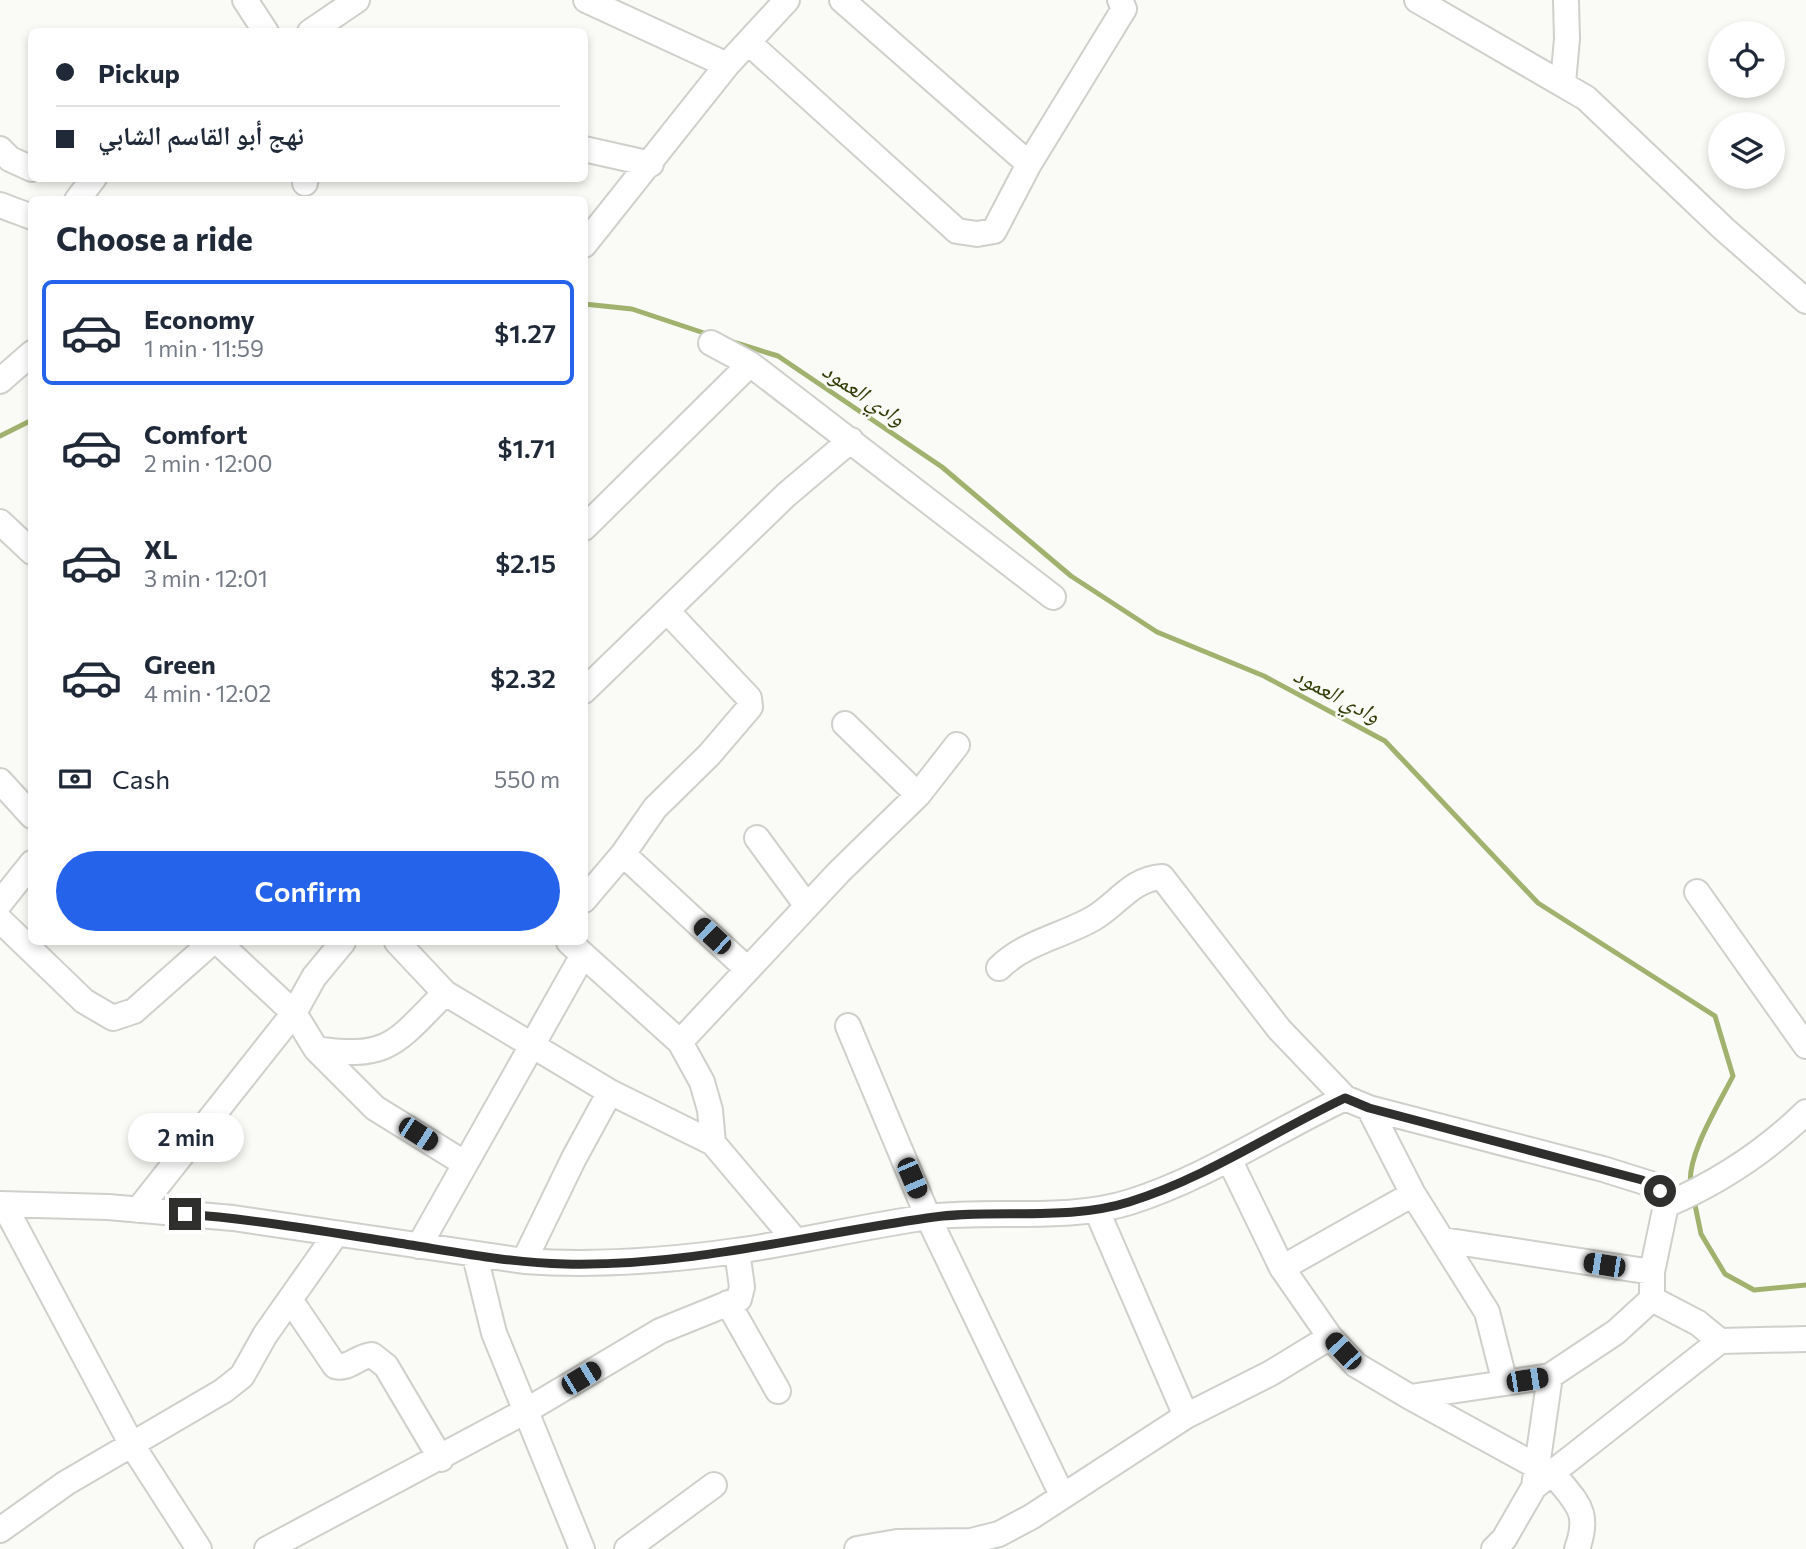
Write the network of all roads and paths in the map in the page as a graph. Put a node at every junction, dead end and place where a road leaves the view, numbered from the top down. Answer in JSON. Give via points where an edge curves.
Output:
{"nodes":[{"id":1,"x":357,"y":0,"type":"edge"},
{"id":2,"x":586,"y":0,"type":"edge"},
{"id":3,"x":787,"y":0,"type":"edge"},
{"id":4,"x":842,"y":0,"type":"edge"},
{"id":5,"x":1120,"y":0,"type":"edge"},
{"id":6,"x":1418,"y":0,"type":"edge"},
{"id":7,"x":1566,"y":0,"type":"edge"},
{"id":8,"x":316,"y":28,"type":"edge"},
{"id":9,"x":749,"y":43,"type":"junction"},
{"id":10,"x":727,"y":65,"type":"junction"},
{"id":11,"x":1563,"y":83,"type":"junction"},
{"id":12,"x":0,"y":149,"type":"edge"},
{"id":13,"x":588,"y":150,"type":"edge"},
{"id":14,"x":651,"y":164,"type":"junction"},
{"id":15,"x":1030,"y":164,"type":"junction"},
{"id":16,"x":28,"y":167,"type":"edge"},
{"id":17,"x":0,"y":205,"type":"edge"},
{"id":18,"x":28,"y":216,"type":"edge"},
{"id":19,"x":588,"y":240,"type":"edge"},
{"id":20,"x":1806,"y":301,"type":"edge"},
{"id":21,"x":711,"y":343,"type":"dead end"},
{"id":22,"x":28,"y":356,"type":"edge"},
{"id":23,"x":750,"y":364,"type":"junction"},
{"id":24,"x":0,"y":381,"type":"edge"},
{"id":25,"x":851,"y":440,"type":"junction"},
{"id":26,"x":0,"y":522,"type":"edge"},
{"id":27,"x":588,"y":524,"type":"edge"},
{"id":28,"x":28,"y":548,"type":"edge"},
{"id":29,"x":1053,"y":597,"type":"dead end"},
{"id":30,"x":668,"y":612,"type":"junction"},
{"id":31,"x":588,"y":687,"type":"edge"},
{"id":32,"x":845,"y":724,"type":"dead end"},
{"id":33,"x":957,"y":745,"type":"dead end"},
{"id":34,"x":0,"y":781,"type":"edge"},
{"id":35,"x":918,"y":795,"type":"junction"},
{"id":36,"x":28,"y":812,"type":"edge"},
{"id":37,"x":757,"y":838,"type":"dead end"},
{"id":38,"x":623,"y":854,"type":"junction"},
{"id":39,"x":28,"y":868,"type":"edge"},
{"id":40,"x":1697,"y":892,"type":"dead end"},
{"id":41,"x":588,"y":895,"type":"edge"},
{"id":42,"x":0,"y":902,"type":"edge"},
{"id":43,"x":807,"y":906,"type":"junction"},
{"id":44,"x":0,"y":920,"type":"edge"},
{"id":45,"x":209,"y":945,"type":"edge"},
{"id":46,"x":221,"y":945,"type":"edge"},
{"id":47,"x":341,"y":945,"type":"edge"},
{"id":48,"x":400,"y":945,"type":"edge"},
{"id":49,"x":576,"y":948,"type":"edge"},
{"id":50,"x":999,"y":968,"type":"dead end"},
{"id":51,"x":747,"y":969,"type":"junction"},
{"id":52,"x":445,"y":993,"type":"junction"},
{"id":53,"x":294,"y":1013,"type":"junction"},
{"id":54,"x":848,"y":1026,"type":"dead end"},
{"id":55,"x":680,"y":1041,"type":"junction"},
{"id":56,"x":1806,"y":1046,"type":"edge"},
{"id":57,"x":533,"y":1047,"type":"junction"},
{"id":58,"x":316,"y":1049,"type":"junction"},
{"id":59,"x":610,"y":1092,"type":"junction"},
{"id":60,"x":1345,"y":1098,"type":"junction"},
{"id":61,"x":1369,"y":1108,"type":"junction"},
{"id":62,"x":1806,"y":1112,"type":"edge"},
{"id":63,"x":713,"y":1143,"type":"junction"},
{"id":64,"x":1229,"y":1159,"type":"junction"},
{"id":65,"x":464,"y":1163,"type":"junction"},
{"id":66,"x":1413,"y":1194,"type":"junction"},
{"id":67,"x":1675,"y":1201,"type":"junction"},
{"id":68,"x":2,"y":1205,"type":"edge"},
{"id":69,"x":138,"y":1210,"type":"junction"},
{"id":70,"x":1097,"y":1211,"type":"junction"},
{"id":71,"x":929,"y":1217,"type":"junction"},
{"id":72,"x":336,"y":1234,"type":"junction"},
{"id":73,"x":795,"y":1240,"type":"junction"},
{"id":74,"x":1443,"y":1240,"type":"junction"},
{"id":75,"x":419,"y":1246,"type":"junction"},
{"id":76,"x":737,"y":1251,"type":"junction"},
{"id":77,"x":475,"y":1256,"type":"junction"},
{"id":78,"x":524,"y":1261,"type":"junction"},
{"id":79,"x":1282,"y":1268,"type":"junction"},
{"id":80,"x":1652,"y":1272,"type":"junction"},
{"id":81,"x":1652,"y":1299,"type":"junction"},
{"id":82,"x":291,"y":1301,"type":"junction"},
{"id":83,"x":728,"y":1303,"type":"junction"},
{"id":84,"x":1330,"y":1337,"type":"junction"},
{"id":85,"x":1806,"y":1339,"type":"edge"},
{"id":86,"x":1720,"y":1341,"type":"junction"},
{"id":87,"x":1550,"y":1376,"type":"junction"},
{"id":88,"x":1505,"y":1383,"type":"junction"},
{"id":89,"x":778,"y":1391,"type":"dead end"},
{"id":90,"x":1410,"y":1397,"type":"junction"},
{"id":91,"x":524,"y":1412,"type":"junction"},
{"id":92,"x":1186,"y":1416,"type":"junction"},
{"id":93,"x":132,"y":1445,"type":"junction"},
{"id":94,"x":441,"y":1459,"type":"junction"},
{"id":95,"x":1541,"y":1475,"type":"junction"},
{"id":96,"x":714,"y":1485,"type":"dead end"},
{"id":97,"x":1062,"y":1496,"type":"junction"},
{"id":98,"x":0,"y":1530,"type":"edge"},
{"id":99,"x":199,"y":1549,"type":"edge"},
{"id":100,"x":267,"y":1549,"type":"edge"},
{"id":101,"x":582,"y":1549,"type":"edge"},
{"id":102,"x":627,"y":1549,"type":"edge"},
{"id":103,"x":857,"y":1549,"type":"edge"},
{"id":104,"x":1494,"y":1549,"type":"edge"},
{"id":105,"x":1577,"y":1549,"type":"edge"}],
"edges":[{"from":1,"to":8,"type":"street"},
{"from":2,"to":10,"type":"street"},
{"from":3,"to":9,"type":"street"},
{"from":4,"to":15,"type":"street"},
{"from":5,"to":15,"type":"street","via":[[1124,9]]},
{"from":6,"to":11,"type":"street"},
{"from":7,"to":11,"type":"street"},
{"from":9,"to":10,"type":"street"},
{"from":9,"to":15,"type":"street","via":[[957,231],[977,234],[993,230]]},
{"from":10,"to":14,"type":"street"},
{"from":11,"to":20,"type":"street","via":[[1586,98]]},
{"from":12,"to":16,"type":"street"},
{"from":13,"to":14,"type":"street"},
{"from":14,"to":19,"type":"street"},
{"from":17,"to":18,"type":"street"},
{"from":21,"to":23,"type":"street"},
{"from":22,"to":24,"type":"street"},
{"from":23,"to":25,"type":"street"},
{"from":23,"to":27,"type":"street"},
{"from":25,"to":29,"type":"street"},
{"from":25,"to":30,"type":"street","via":[[786,495]]},
{"from":26,"to":28,"type":"street"},
{"from":30,"to":31,"type":"street"},
{"from":30,"to":38,"type":"street","via":[[749,698],[750,707],[655,808]]},
{"from":32,"to":35,"type":"street"},
{"from":33,"to":35,"type":"street"},
{"from":34,"to":36,"type":"street"},
{"from":35,"to":43,"type":"street"},
{"from":37,"to":43,"type":"street"},
{"from":38,"to":41,"type":"street"},
{"from":38,"to":51,"type":"street"},
{"from":39,"to":42,"type":"street"},
{"from":40,"to":56,"type":"street"},
{"from":43,"to":51,"type":"street"},
{"from":44,"to":45,"type":"street","via":[[85,1001],[113,1018],[134,1011]]},
{"from":46,"to":53,"type":"street"},
{"from":47,"to":53,"type":"street","via":[[314,977]]},
{"from":48,"to":52,"type":"street"},
{"from":49,"to":55,"type":"street"},
{"from":49,"to":57,"type":"street"},
{"from":50,"to":60,"type":"street","via":[[1020,951],[1096,916],[1136,884],[1162,877],[1279,1029]]},
{"from":51,"to":55,"type":"street"},
{"from":52,"to":57,"type":"street"},
{"from":52,"to":58,"type":"street","via":[[400,1038],[381,1050],[351,1054]]},
{"from":53,"to":58,"type":"street"},
{"from":53,"to":69,"type":"street"},
{"from":54,"to":71,"type":"street"},
{"from":55,"to":63,"type":"street","via":[[702,1082]]},
{"from":57,"to":59,"type":"street"},
{"from":57,"to":65,"type":"street"},
{"from":58,"to":65,"type":"street","via":[[375,1108]]},
{"from":59,"to":63,"type":"street"},
{"from":59,"to":78,"type":"street"},
{"from":60,"to":61,"type":"street"},
{"from":60,"to":64,"type":"street"},
{"from":61,"to":66,"type":"street"},
{"from":61,"to":67,"type":"street","via":[[1642,1180]]},
{"from":62,"to":67,"type":"street","via":[[1710,1185]]},
{"from":63,"to":73,"type":"street"},
{"from":64,"to":70,"type":"street","via":[[1158,1192]]},
{"from":64,"to":79,"type":"street"},
{"from":65,"to":75,"type":"street"},
{"from":66,"to":74,"type":"street"},
{"from":66,"to":79,"type":"street"},
{"from":67,"to":80,"type":"street"},
{"from":68,"to":69,"type":"street"},
{"from":68,"to":93,"type":"street"},
{"from":69,"to":72,"type":"street"},
{"from":70,"to":71,"type":"street"},
{"from":70,"to":92,"type":"street"},
{"from":71,"to":73,"type":"street"},
{"from":71,"to":97,"type":"street"},
{"from":72,"to":75,"type":"street"},
{"from":72,"to":82,"type":"street"},
{"from":73,"to":76,"type":"street"},
{"from":74,"to":80,"type":"street"},
{"from":74,"to":88,"type":"street","via":[[1487,1311]]},
{"from":75,"to":77,"type":"street"},
{"from":76,"to":78,"type":"street","via":[[609,1263]]},
{"from":76,"to":83,"type":"street","via":[[741,1296]]},
{"from":77,"to":78,"type":"street"},
{"from":77,"to":91,"type":"street","via":[[494,1333]]},
{"from":79,"to":84,"type":"street"},
{"from":80,"to":81,"type":"street"},
{"from":81,"to":86,"type":"street","via":[[1698,1323]]},
{"from":81,"to":87,"type":"street","via":[[1616,1332]]},
{"from":82,"to":93,"type":"street","via":[[242,1376]]},
{"from":82,"to":94,"type":"street","via":[[335,1366],[344,1367],[364,1355],[372,1355],[386,1366]]},
{"from":83,"to":89,"type":"street"},
{"from":83,"to":91,"type":"street","via":[[660,1331]]},
{"from":84,"to":90,"type":"street","via":[[1356,1365]]},
{"from":84,"to":92,"type":"street"},
{"from":85,"to":86,"type":"street"},
{"from":86,"to":95,"type":"street"},
{"from":87,"to":88,"type":"street"},
{"from":87,"to":95,"type":"street"},
{"from":88,"to":90,"type":"street"},
{"from":90,"to":95,"type":"street"},
{"from":91,"to":94,"type":"street"},
{"from":91,"to":101,"type":"street"},
{"from":92,"to":97,"type":"street"},
{"from":93,"to":98,"type":"street","via":[[66,1483]]},
{"from":93,"to":99,"type":"street"},
{"from":94,"to":100,"type":"street"},
{"from":95,"to":104,"type":"street"},
{"from":95,"to":105,"type":"street","via":[[1582,1510]]},
{"from":96,"to":102,"type":"street"},
{"from":97,"to":103,"type":"street","via":[[1020,1523],[980,1539],[897,1542]]}]}
